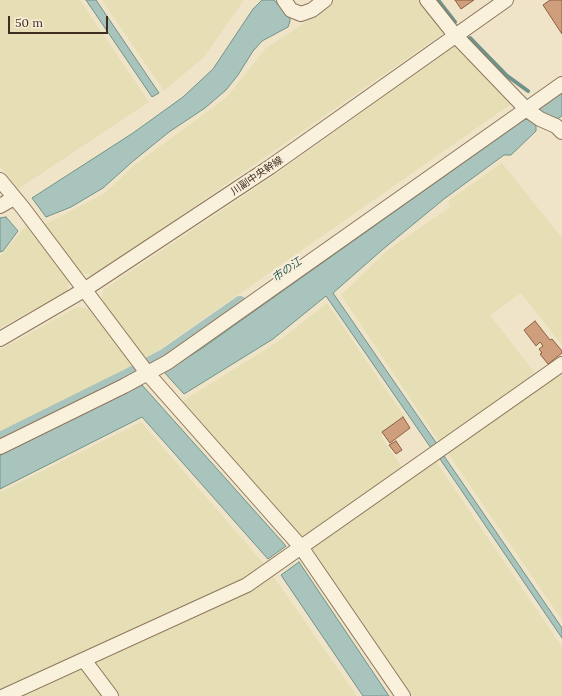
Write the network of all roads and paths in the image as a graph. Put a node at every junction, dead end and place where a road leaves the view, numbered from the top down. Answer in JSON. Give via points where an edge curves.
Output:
{"nodes":[{"id":1,"x":284,"y":0,"type":"edge"},
{"id":2,"x":325,"y":0,"type":"edge"},
{"id":3,"x":428,"y":0,"type":"edge"},
{"id":4,"x":506,"y":0,"type":"edge"},
{"id":5,"x":455,"y":35,"type":"junction"},
{"id":6,"x":562,"y":84,"type":"edge"},
{"id":7,"x":532,"y":114,"type":"junction"},
{"id":8,"x":562,"y":132,"type":"edge"},
{"id":9,"x":0,"y":180,"type":"edge"},
{"id":10,"x":14,"y":198,"type":"junction"},
{"id":11,"x":0,"y":206,"type":"edge"},
{"id":12,"x":84,"y":290,"type":"junction"},
{"id":13,"x":0,"y":338,"type":"edge"},
{"id":14,"x":562,"y":364,"type":"edge"},
{"id":15,"x":144,"y":369,"type":"junction"},
{"id":16,"x":0,"y":447,"type":"edge"},
{"id":17,"x":301,"y":547,"type":"junction"},
{"id":18,"x":84,"y":660,"type":"junction"},
{"id":19,"x":4,"y":696,"type":"edge"},
{"id":20,"x":111,"y":696,"type":"edge"},
{"id":21,"x":403,"y":696,"type":"edge"}],
"edges":[{"from":1,"to":2,"type":"street","via":[[291,10],[301,14],[312,10]]},
{"from":3,"to":5,"type":"street"},
{"from":4,"to":5,"type":"street","name":"川副中央幹線"},
{"from":5,"to":7,"type":"street"},
{"from":5,"to":12,"type":"street","name":"川副中央幹線","via":[[270,167]]},
{"from":6,"to":7,"type":"street"},
{"from":7,"to":8,"type":"street","via":[[556,126]]},
{"from":7,"to":15,"type":"street","via":[[168,362]]},
{"from":9,"to":10,"type":"street"},
{"from":10,"to":11,"type":"street"},
{"from":10,"to":12,"type":"street"},
{"from":12,"to":13,"type":"street","name":"川副中央幹線"},
{"from":12,"to":15,"type":"street"},
{"from":14,"to":17,"type":"street"},
{"from":15,"to":16,"type":"street"},
{"from":15,"to":17,"type":"street"},
{"from":17,"to":18,"type":"street","via":[[247,585]]},
{"from":17,"to":21,"type":"street"},
{"from":18,"to":19,"type":"street"},
{"from":18,"to":20,"type":"street"}]}
